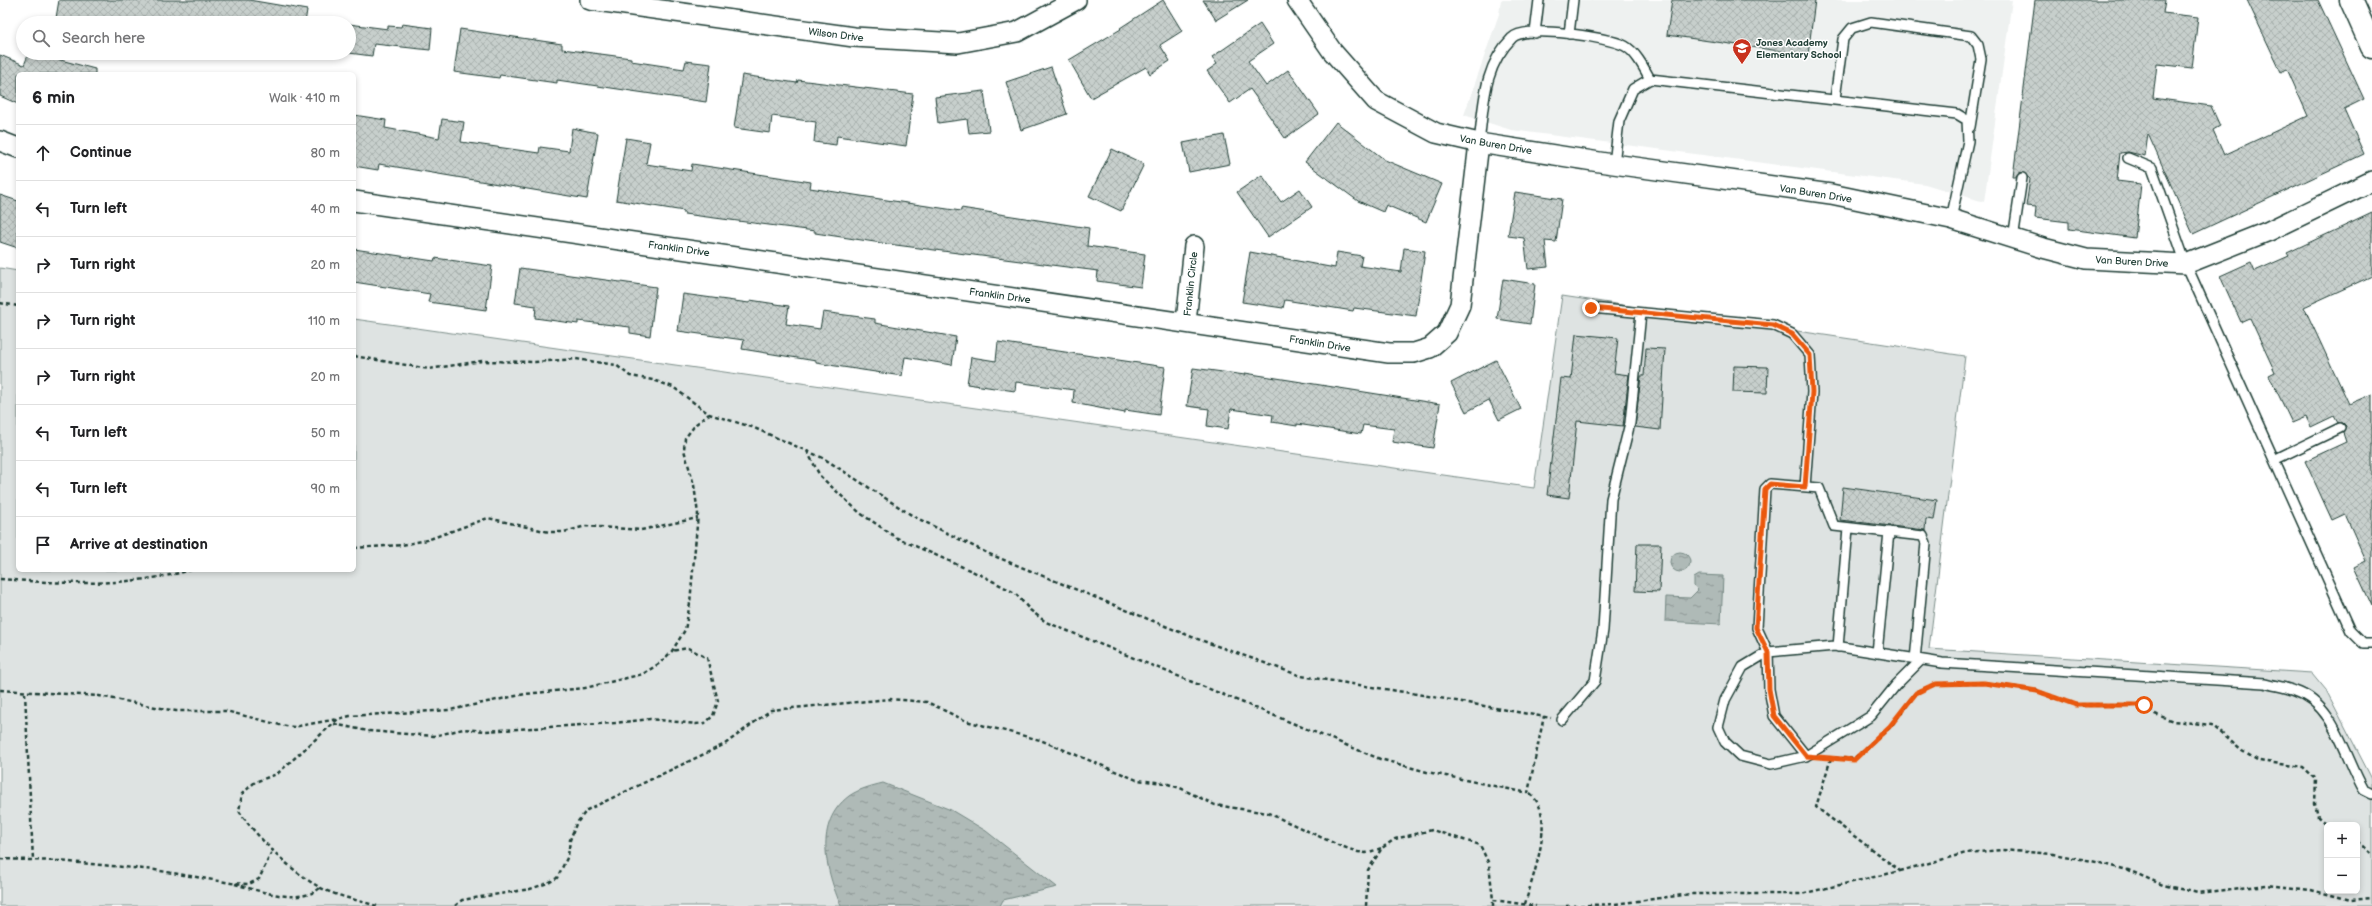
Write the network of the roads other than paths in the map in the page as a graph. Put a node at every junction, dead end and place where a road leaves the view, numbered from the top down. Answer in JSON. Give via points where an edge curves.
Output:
{"nodes":[{"id":1,"x":590,"y":0,"type":"edge"},
{"id":2,"x":1076,"y":0,"type":"edge"},
{"id":3,"x":1297,"y":0,"type":"edge"},
{"id":4,"x":1539,"y":0,"type":"edge"},
{"id":5,"x":1573,"y":0,"type":"edge"},
{"id":6,"x":2351,"y":0,"type":"edge"},
{"id":7,"x":1535,"y":33,"type":"junction"},
{"id":8,"x":1569,"y":34,"type":"junction"},
{"id":9,"x":2372,"y":47,"type":"edge"},
{"id":10,"x":1650,"y":79,"type":"junction"},
{"id":11,"x":1835,"y":100,"type":"junction"},
{"id":12,"x":1968,"y":139,"type":"junction"},
{"id":13,"x":0,"y":141,"type":"edge"},
{"id":14,"x":1479,"y":143,"type":"junction"},
{"id":15,"x":16,"y":147,"type":"edge"},
{"id":16,"x":2128,"y":158,"type":"dead end"},
{"id":17,"x":1614,"y":164,"type":"junction"},
{"id":18,"x":2022,"y":178,"type":"dead end"},
{"id":19,"x":2372,"y":181,"type":"edge"},
{"id":20,"x":356,"y":201,"type":"edge"},
{"id":21,"x":1951,"y":219,"type":"junction"},
{"id":22,"x":2013,"y":238,"type":"junction"},
{"id":23,"x":1194,"y":246,"type":"dead end"},
{"id":24,"x":2186,"y":264,"type":"junction"},
{"id":25,"x":1591,"y":308,"type":"dead end"},
{"id":26,"x":1641,"y":313,"type":"junction"},
{"id":27,"x":1186,"y":322,"type":"junction"},
{"id":28,"x":2340,"y":428,"type":"dead end"},
{"id":29,"x":2274,"y":460,"type":"junction"},
{"id":30,"x":1805,"y":487,"type":"junction"},
{"id":31,"x":1848,"y":528,"type":"junction"},
{"id":32,"x":1889,"y":532,"type":"junction"},
{"id":33,"x":2372,"y":643,"type":"edge"},
{"id":34,"x":1838,"y":647,"type":"junction"},
{"id":35,"x":1768,"y":652,"type":"junction"},
{"id":36,"x":1877,"y":653,"type":"junction"},
{"id":37,"x":1918,"y":660,"type":"junction"},
{"id":38,"x":1562,"y":720,"type":"road end"},
{"id":39,"x":1806,"y":756,"type":"junction"},
{"id":40,"x":2372,"y":794,"type":"edge"}],
"edges":[{"from":1,"to":2,"type":"street","name":"Wilson Drive","via":[[854,37],[958,43],[1017,32]]},
{"from":3,"to":14,"type":"street","name":"Van Buren Drive","via":[[1332,51],[1376,101],[1436,133]]},
{"from":4,"to":7,"type":"lane"},
{"from":5,"to":8,"type":"lane"},
{"from":6,"to":9,"type":"main road"},
{"from":7,"to":8,"type":"lane"},
{"from":7,"to":14,"type":"lane","via":[[1513,36],[1499,52],[1488,74]]},
{"from":8,"to":10,"type":"lane","via":[[1589,36],[1625,46],[1640,61]]},
{"from":10,"to":11,"type":"lane"},
{"from":10,"to":17,"type":"lane","via":[[1633,90],[1619,121]]},
{"from":11,"to":12,"type":"lane","via":[[1957,114],[1967,120]]},
{"from":11,"to":12,"type":"lane","via":[[1843,39],[1852,28],[1871,22],[1971,36],[1978,45],[1981,59]]},
{"from":12,"to":21,"type":"lane"},
{"from":13,"to":15,"type":"street"},
{"from":14,"to":17,"type":"street","name":"Van Buren Drive"},
{"from":14,"to":27,"type":"street","name":"Franklin Drive","via":[[1460,305],[1447,333],[1430,348],[1414,353],[1389,353]]},
{"from":16,"to":24,"type":"lane","via":[[2152,168]]},
{"from":17,"to":21,"type":"street","name":"Van Buren Drive","via":[[1831,194]]},
{"from":18,"to":22,"type":"lane"},
{"from":19,"to":24,"type":"street","name":"Van Buren Drive","via":[[2269,231]]},
{"from":20,"to":27,"type":"street","name":"Franklin Drive"},
{"from":21,"to":22,"type":"street","name":"Van Buren Drive"},
{"from":22,"to":24,"type":"street","name":"Van Buren Drive","via":[[2086,259]]},
{"from":23,"to":27,"type":"street","name":"Franklin Circle"},
{"from":24,"to":29,"type":"lane"},
{"from":25,"to":26,"type":"lane"},
{"from":26,"to":30,"type":"lane","via":[[1773,325],[1792,334],[1810,355],[1812,392]]},
{"from":26,"to":38,"type":"lane","via":[[1630,423],[1611,499],[1603,630],[1595,681]]},
{"from":28,"to":29,"type":"lane"},
{"from":29,"to":33,"type":"lane","via":[[2351,631],[2363,643]]},
{"from":30,"to":31,"type":"lane","via":[[1819,488],[1834,526]]},
{"from":30,"to":35,"type":"lane","via":[[1770,484],[1765,489],[1756,628]]},
{"from":31,"to":32,"type":"lane"},
{"from":31,"to":34,"type":"lane"},
{"from":32,"to":36,"type":"lane"},
{"from":32,"to":37,"type":"lane","via":[[1923,536],[1926,543]]},
{"from":34,"to":35,"type":"lane"},
{"from":34,"to":36,"type":"lane"},
{"from":35,"to":39,"type":"lane","via":[[1769,689],[1774,716]]},
{"from":35,"to":39,"type":"lane","via":[[1743,667],[1725,700],[1718,727],[1724,742],[1740,756],[1771,764]]},
{"from":36,"to":37,"type":"lane"},
{"from":37,"to":39,"type":"lane","via":[[1871,716]]},
{"from":37,"to":40,"type":"lane","via":[[2265,683],[2296,691],[2314,702],[2330,719],[2353,771],[2364,790]]}]}
